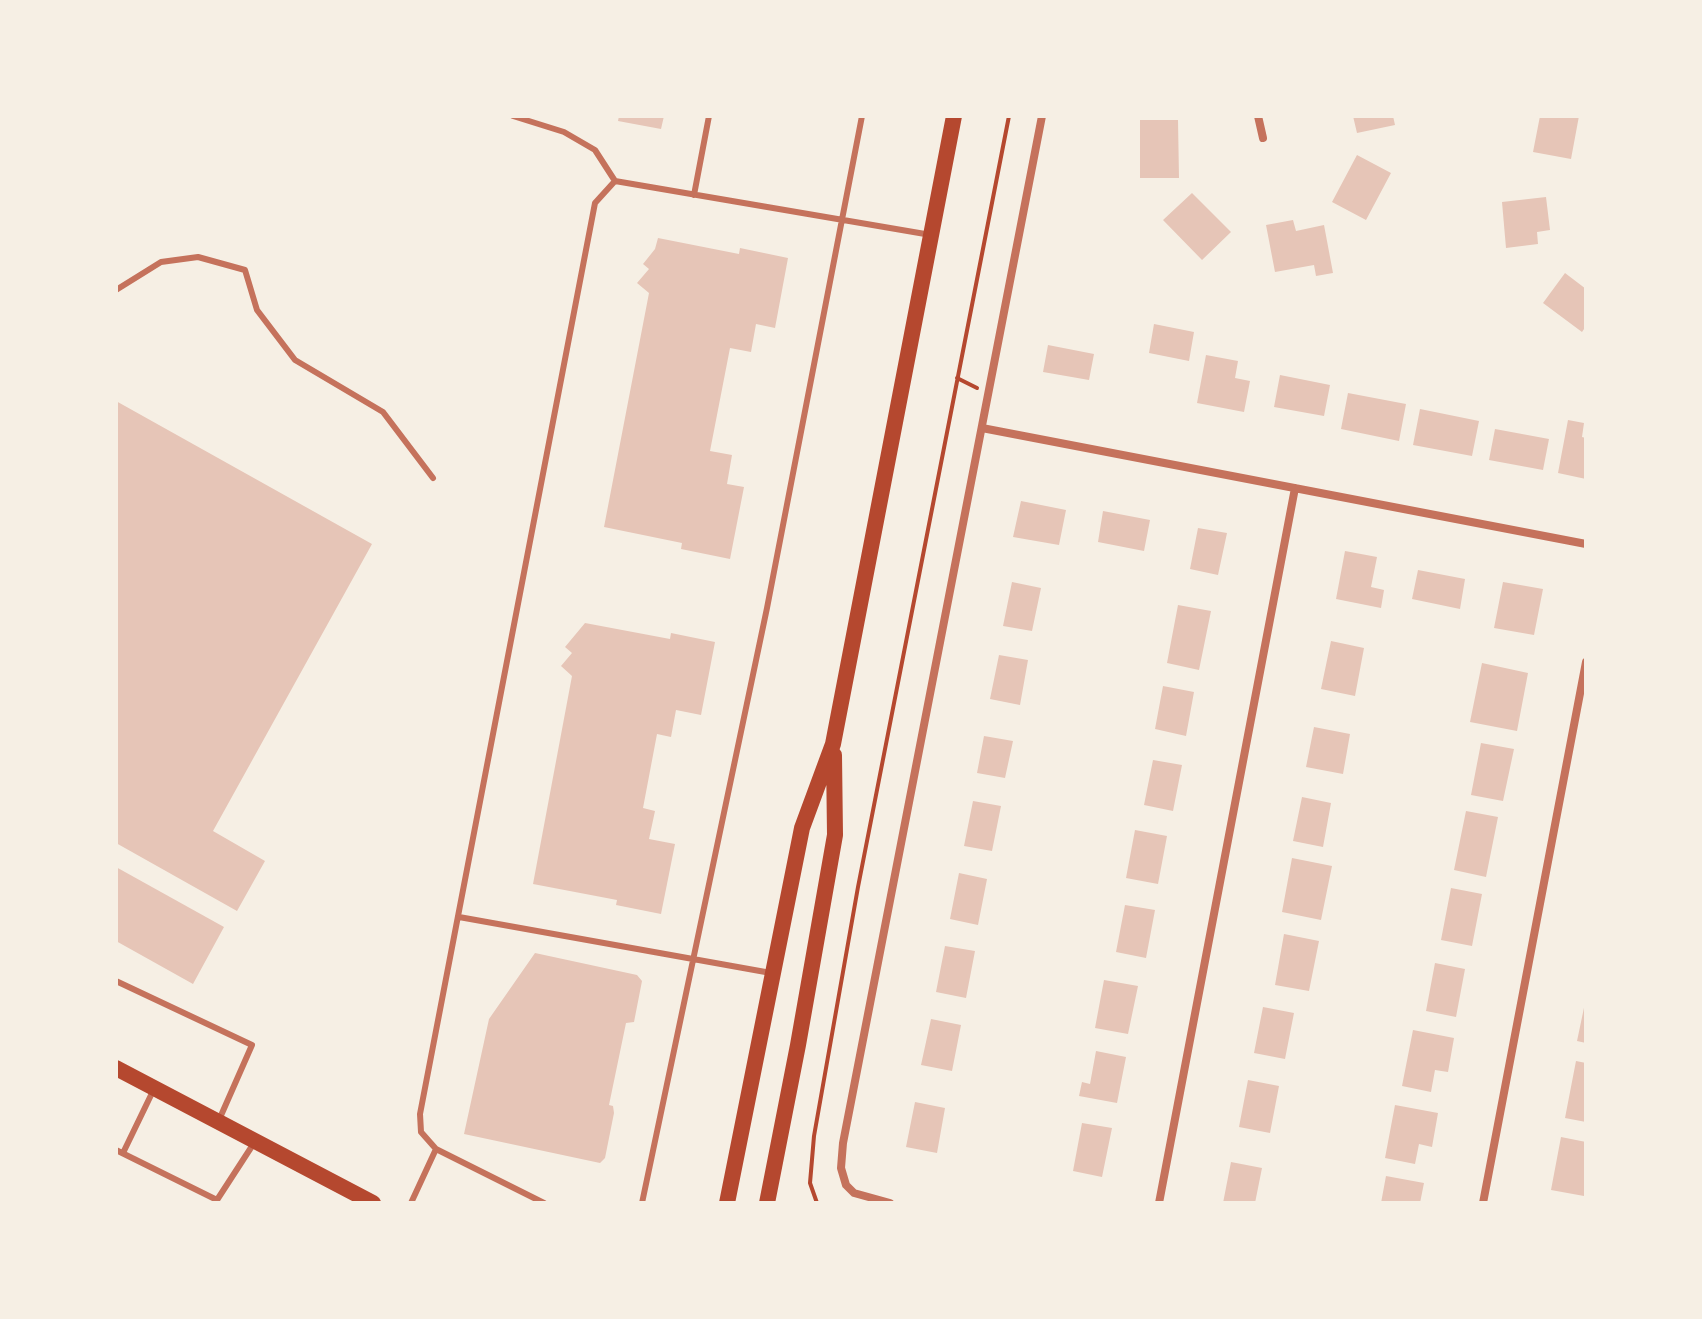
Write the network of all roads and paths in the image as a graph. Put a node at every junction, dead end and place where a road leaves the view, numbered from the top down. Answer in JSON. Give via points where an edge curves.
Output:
{"nodes":[{"id":1,"x":513,"y":116,"type":"edge"},
{"id":2,"x":709,"y":116,"type":"edge"},
{"id":3,"x":862,"y":116,"type":"edge"},
{"id":4,"x":954,"y":116,"type":"edge"},
{"id":5,"x":1009,"y":116,"type":"edge"},
{"id":6,"x":1042,"y":116,"type":"edge"},
{"id":7,"x":1258,"y":116,"type":"edge"},
{"id":8,"x":1263,"y":138,"type":"dead end"},
{"id":9,"x":615,"y":181,"type":"junction"},
{"id":10,"x":694,"y":195,"type":"junction"},
{"id":11,"x":843,"y":220,"type":"junction"},
{"id":12,"x":932,"y":235,"type":"junction"},
{"id":13,"x":116,"y":290,"type":"edge"},
{"id":14,"x":982,"y":428,"type":"junction"},
{"id":15,"x":433,"y":478,"type":"dead end"},
{"id":16,"x":1295,"y":488,"type":"junction"},
{"id":17,"x":1586,"y":544,"type":"edge"},
{"id":18,"x":1586,"y":662,"type":"edge"},
{"id":19,"x":833,"y":744,"type":"junction"},
{"id":20,"x":459,"y":917,"type":"junction"},
{"id":21,"x":694,"y":960,"type":"junction"},
{"id":22,"x":771,"y":973,"type":"junction"},
{"id":23,"x":116,"y":981,"type":"edge"},
{"id":24,"x":116,"y":1068,"type":"edge"},
{"id":25,"x":154,"y":1088,"type":"junction"},
{"id":26,"x":219,"y":1121,"type":"junction"},
{"id":27,"x":256,"y":1140,"type":"junction"},
{"id":28,"x":436,"y":1149,"type":"junction"},
{"id":29,"x":120,"y":1151,"type":"edge"},
{"id":30,"x":219,"y":1201,"type":"edge"},
{"id":31,"x":373,"y":1203,"type":"edge"},
{"id":32,"x":411,"y":1203,"type":"edge"},
{"id":33,"x":544,"y":1203,"type":"edge"},
{"id":34,"x":642,"y":1203,"type":"edge"},
{"id":35,"x":727,"y":1203,"type":"edge"},
{"id":36,"x":767,"y":1203,"type":"edge"},
{"id":37,"x":817,"y":1203,"type":"edge"},
{"id":38,"x":890,"y":1203,"type":"edge"},
{"id":39,"x":1159,"y":1203,"type":"edge"},
{"id":40,"x":1483,"y":1203,"type":"edge"}],
"edges":[{"from":1,"to":9,"type":"lane","via":[[564,132],[595,150]]},
{"from":2,"to":10,"type":"lane"},
{"from":3,"to":11,"type":"lane"},
{"from":4,"to":12,"type":"main road"},
{"from":5,"to":37,"type":"path","via":[[814,1136],[810,1183]]},
{"from":6,"to":14,"type":"street"},
{"from":7,"to":8,"type":"street"},
{"from":9,"to":10,"type":"lane"},
{"from":9,"to":20,"type":"lane","via":[[595,203]]},
{"from":10,"to":11,"type":"lane"},
{"from":11,"to":12,"type":"lane"},
{"from":11,"to":21,"type":"lane"},
{"from":12,"to":19,"type":"main road"},
{"from":13,"to":15,"type":"lane","via":[[161,262],[198,257],[245,270],[257,310],[295,360],[383,412]]},
{"from":14,"to":16,"type":"street"},
{"from":14,"to":38,"type":"street","via":[[843,1143],[846,1185],[854,1193]]},
{"from":16,"to":17,"type":"street"},
{"from":16,"to":39,"type":"street"},
{"from":18,"to":40,"type":"street"},
{"from":19,"to":22,"type":"main road","via":[[802,828]]},
{"from":19,"to":36,"type":"main road","via":[[835,835]]},
{"from":20,"to":21,"type":"lane"},
{"from":20,"to":28,"type":"lane","via":[[420,1114],[421,1132]]},
{"from":21,"to":22,"type":"lane"},
{"from":21,"to":34,"type":"lane"},
{"from":22,"to":35,"type":"main road"},
{"from":23,"to":26,"type":"lane","via":[[252,1045]]},
{"from":24,"to":25,"type":"main road"},
{"from":25,"to":26,"type":"main road"},
{"from":25,"to":29,"type":"lane"},
{"from":26,"to":27,"type":"main road"},
{"from":27,"to":30,"type":"lane"},
{"from":27,"to":31,"type":"main road"},
{"from":28,"to":32,"type":"lane"},
{"from":28,"to":33,"type":"lane"},
{"from":29,"to":30,"type":"lane"}]}
